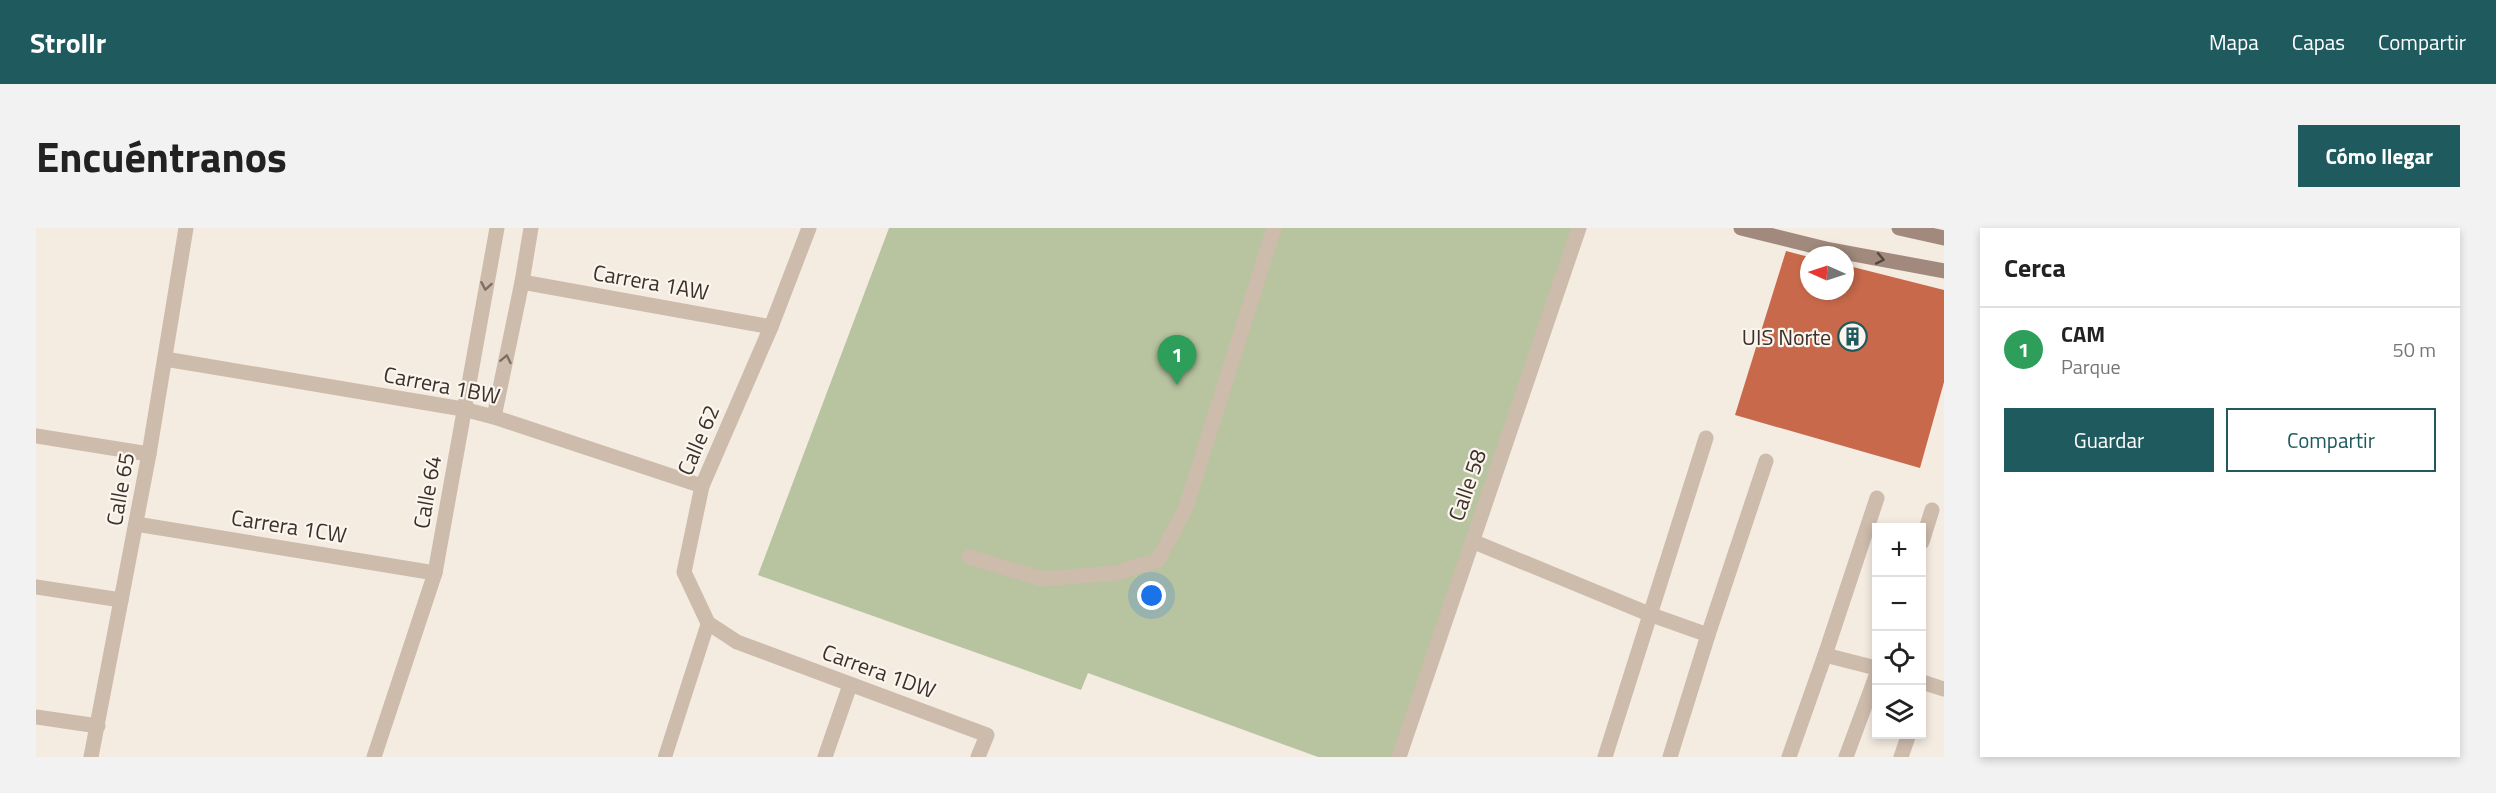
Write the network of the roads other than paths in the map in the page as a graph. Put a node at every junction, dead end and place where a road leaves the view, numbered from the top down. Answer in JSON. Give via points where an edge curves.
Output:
{"nodes":[{"id":1,"x":186,"y":228,"type":"edge"},
{"id":2,"x":497,"y":228,"type":"edge"},
{"id":3,"x":531,"y":228,"type":"edge"},
{"id":4,"x":809,"y":228,"type":"edge"},
{"id":5,"x":1274,"y":228,"type":"edge"},
{"id":6,"x":1579,"y":228,"type":"edge"},
{"id":7,"x":1741,"y":228,"type":"edge"},
{"id":8,"x":1899,"y":228,"type":"edge"},
{"id":9,"x":1944,"y":238,"type":"edge"},
{"id":10,"x":1944,"y":271,"type":"edge"},
{"id":11,"x":522,"y":282,"type":"junction"},
{"id":12,"x":771,"y":327,"type":"junction"},
{"id":13,"x":165,"y":359,"type":"junction"},
{"id":14,"x":463,"y":409,"type":"junction"},
{"id":15,"x":494,"y":417,"type":"junction"},
{"id":16,"x":36,"y":436,"type":"edge"},
{"id":17,"x":1706,"y":438,"type":"dead end"},
{"id":18,"x":149,"y":454,"type":"junction"},
{"id":19,"x":1766,"y":461,"type":"dead end"},
{"id":20,"x":702,"y":486,"type":"junction"},
{"id":21,"x":1876,"y":498,"type":"dead end"},
{"id":22,"x":1932,"y":510,"type":"dead end"},
{"id":23,"x":136,"y":524,"type":"junction"},
{"id":24,"x":1926,"y":529,"type":"edge"},
{"id":25,"x":1472,"y":541,"type":"junction"},
{"id":26,"x":969,"y":557,"type":"dead end"},
{"id":27,"x":435,"y":573,"type":"junction"},
{"id":28,"x":36,"y":587,"type":"edge"},
{"id":29,"x":121,"y":600,"type":"junction"},
{"id":30,"x":1649,"y":615,"type":"junction"},
{"id":31,"x":708,"y":623,"type":"junction"},
{"id":32,"x":1708,"y":635,"type":"junction"},
{"id":33,"x":1825,"y":655,"type":"junction"},
{"id":34,"x":1872,"y":667,"type":"edge"},
{"id":35,"x":850,"y":685,"type":"junction"},
{"id":36,"x":1873,"y":685,"type":"edge"},
{"id":37,"x":1926,"y":687,"type":"edge"},
{"id":38,"x":1944,"y":688,"type":"edge"},
{"id":39,"x":36,"y":717,"type":"edge"},
{"id":40,"x":98,"y":726,"type":"junction"},
{"id":41,"x":1908,"y":739,"type":"edge"},
{"id":42,"x":91,"y":757,"type":"edge"},
{"id":43,"x":374,"y":757,"type":"edge"},
{"id":44,"x":665,"y":757,"type":"edge"},
{"id":45,"x":825,"y":757,"type":"edge"},
{"id":46,"x":978,"y":757,"type":"edge"},
{"id":47,"x":1399,"y":757,"type":"edge"},
{"id":48,"x":1605,"y":757,"type":"edge"},
{"id":49,"x":1670,"y":757,"type":"edge"},
{"id":50,"x":1789,"y":757,"type":"edge"},
{"id":51,"x":1846,"y":757,"type":"edge"},
{"id":52,"x":1901,"y":757,"type":"edge"}],
"edges":[{"from":1,"to":13,"type":"street","name":"Calle 65"},
{"from":2,"to":14,"type":"street","name":"Calle 64","one_way":true},
{"from":3,"to":11,"type":"street"},
{"from":4,"to":12,"type":"street","name":"Calle 62"},
{"from":5,"to":26,"type":"street","via":[[1186,507],[1158,560],[1116,573],[1042,579]]},
{"from":6,"to":25,"type":"street","name":"Calle 58"},
{"from":7,"to":10,"type":"main road","one_way":true},
{"from":8,"to":9,"type":"main road"},
{"from":11,"to":12,"type":"street","name":"Carrera 1AW"},
{"from":15,"to":11,"type":"street","one_way":true},
{"from":12,"to":20,"type":"street","name":"Calle 62"},
{"from":13,"to":14,"type":"street","name":"Carrera 1BW"},
{"from":13,"to":18,"type":"street","name":"Calle 65"},
{"from":14,"to":15,"type":"street","name":"Carrera 1BW"},
{"from":14,"to":27,"type":"street","name":"Calle 64"},
{"from":15,"to":20,"type":"street","name":"Carrera 1BW"},
{"from":16,"to":18,"type":"street"},
{"from":17,"to":30,"type":"street"},
{"from":18,"to":23,"type":"street","name":"Calle 65"},
{"from":19,"to":32,"type":"street"},
{"from":20,"to":31,"type":"street","name":"Calle 62","via":[[684,572]]},
{"from":21,"to":33,"type":"street"},
{"from":22,"to":24,"type":"street"},
{"from":23,"to":27,"type":"street","name":"Carrera 1CW"},
{"from":23,"to":29,"type":"street","name":"Calle 65"},
{"from":25,"to":30,"type":"street"},
{"from":25,"to":47,"type":"street","name":"Calle 58"},
{"from":27,"to":43,"type":"street","name":"Calle 64"},
{"from":28,"to":29,"type":"street"},
{"from":29,"to":40,"type":"street","name":"Calle 65"},
{"from":30,"to":32,"type":"street"},
{"from":30,"to":48,"type":"street"},
{"from":31,"to":35,"type":"street","name":"Carrera 1DW","via":[[754,650]]},
{"from":31,"to":44,"type":"lane"},
{"from":32,"to":49,"type":"street"},
{"from":33,"to":34,"type":"street"},
{"from":33,"to":50,"type":"street"},
{"from":35,"to":45,"type":"street"},
{"from":35,"to":46,"type":"street","name":"Carrera 1DW","via":[[987,735]]},
{"from":36,"to":51,"type":"street"},
{"from":37,"to":38,"type":"street"},
{"from":39,"to":40,"type":"street"},
{"from":40,"to":42,"type":"street","name":"Calle 65"},
{"from":41,"to":52,"type":"street"}]}
